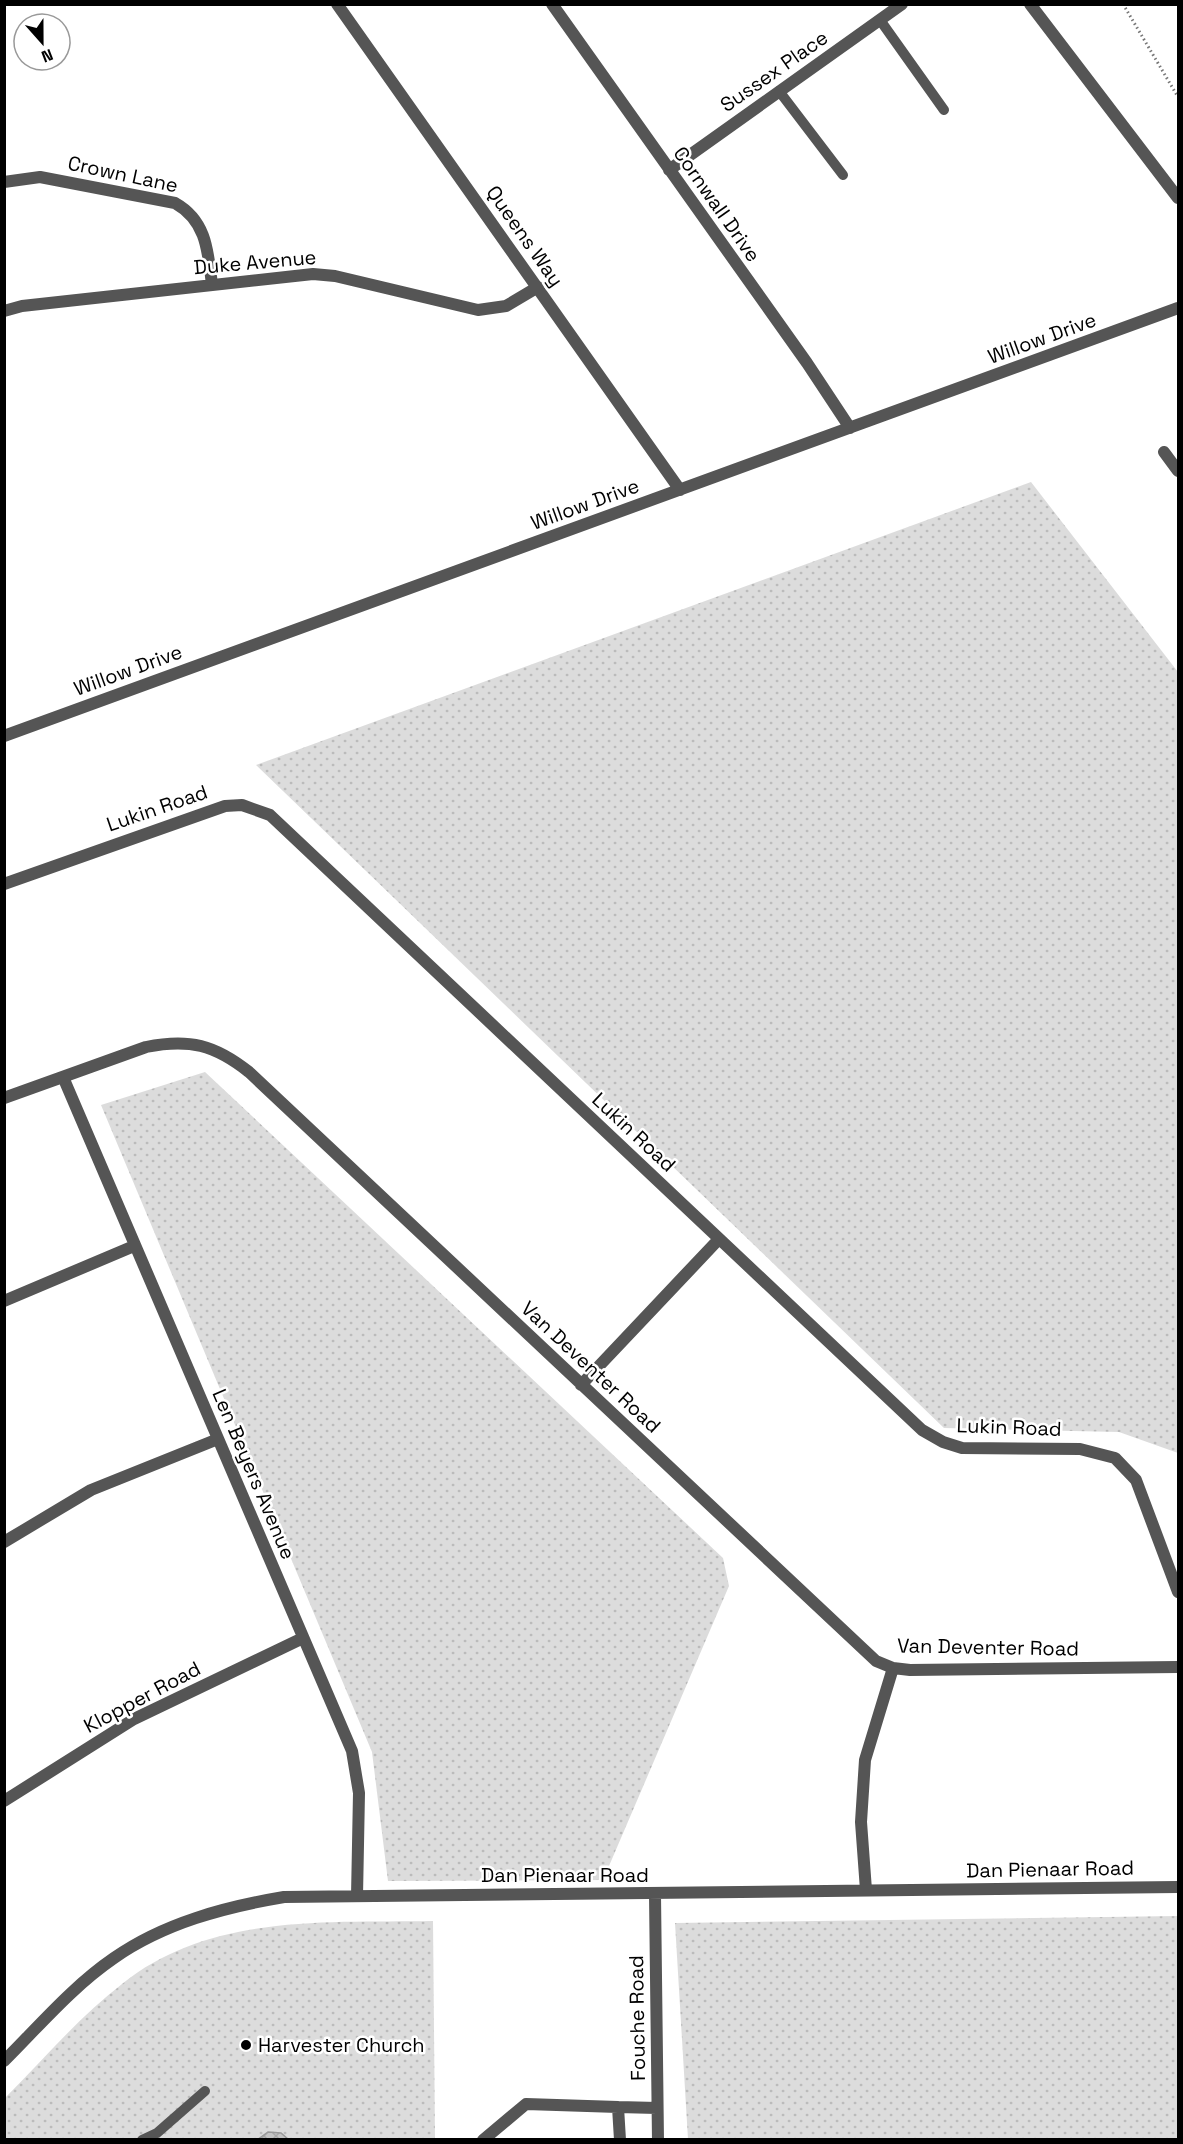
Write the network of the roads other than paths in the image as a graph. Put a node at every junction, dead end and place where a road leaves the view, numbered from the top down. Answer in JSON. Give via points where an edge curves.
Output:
{"nodes":[{"id":1,"x":337,"y":4,"type":"edge"},
{"id":2,"x":552,"y":4,"type":"edge"},
{"id":3,"x":902,"y":4,"type":"edge"},
{"id":4,"x":1030,"y":4,"type":"edge"},
{"id":5,"x":880,"y":20,"type":"junction"},
{"id":6,"x":779,"y":91,"type":"junction"},
{"id":7,"x":944,"y":111,"type":"dead end"},
{"id":8,"x":669,"y":170,"type":"junction"},
{"id":9,"x":843,"y":175,"type":"dead end"},
{"id":10,"x":4,"y":182,"type":"edge"},
{"id":11,"x":1179,"y":198,"type":"edge"},
{"id":12,"x":212,"y":285,"type":"junction"},
{"id":13,"x":538,"y":287,"type":"junction"},
{"id":14,"x":1179,"y":308,"type":"edge"},
{"id":15,"x":4,"y":311,"type":"edge"},
{"id":16,"x":850,"y":428,"type":"junction"},
{"id":17,"x":1164,"y":452,"type":"dead end"},
{"id":18,"x":1179,"y":471,"type":"edge"},
{"id":19,"x":680,"y":490,"type":"junction"},
{"id":20,"x":4,"y":736,"type":"edge"},
{"id":21,"x":4,"y":884,"type":"edge"},
{"id":22,"x":63,"y":1077,"type":"junction"},
{"id":23,"x":4,"y":1098,"type":"edge"},
{"id":24,"x":719,"y":1239,"type":"junction"},
{"id":25,"x":134,"y":1246,"type":"junction"},
{"id":26,"x":4,"y":1301,"type":"edge"},
{"id":27,"x":581,"y":1385,"type":"junction"},
{"id":28,"x":218,"y":1439,"type":"junction"},
{"id":29,"x":4,"y":1542,"type":"edge"},
{"id":30,"x":1179,"y":1592,"type":"edge"},
{"id":31,"x":303,"y":1638,"type":"junction"},
{"id":32,"x":1179,"y":1667,"type":"edge"},
{"id":33,"x":893,"y":1668,"type":"junction"},
{"id":34,"x":4,"y":1801,"type":"edge"},
{"id":35,"x":1179,"y":1887,"type":"edge"},
{"id":36,"x":866,"y":1890,"type":"junction"},
{"id":37,"x":655,"y":1895,"type":"junction"},
{"id":38,"x":357,"y":1896,"type":"junction"},
{"id":39,"x":4,"y":2061,"type":"edge"},
{"id":40,"x":205,"y":2091,"type":"dead end"},
{"id":41,"x":618,"y":2107,"type":"junction"},
{"id":42,"x":657,"y":2108,"type":"junction"},
{"id":43,"x":142,"y":2139,"type":"edge"},
{"id":44,"x":483,"y":2139,"type":"edge"},
{"id":45,"x":620,"y":2139,"type":"edge"},
{"id":46,"x":658,"y":2139,"type":"edge"}],
"edges":[{"from":1,"to":13,"type":"street","name":"Queens Way"},
{"from":2,"to":8,"type":"street","name":"Cornwall Drive"},
{"from":3,"to":5,"type":"street","name":"Sussex Place"},
{"from":4,"to":11,"type":"street"},
{"from":5,"to":6,"type":"street","name":"Sussex Place"},
{"from":5,"to":7,"type":"lane"},
{"from":6,"to":8,"type":"street","name":"Sussex Place"},
{"from":6,"to":9,"type":"lane"},
{"from":8,"to":16,"type":"street","name":"Cornwall Drive"},
{"from":10,"to":12,"type":"street","name":"Crown Lane","via":[[40,177],[175,203],[187,210],[202,230]]},
{"from":12,"to":13,"type":"street","name":"Duke Avenue","via":[[323,274],[484,310],[506,306]]},
{"from":12,"to":15,"type":"street","name":"Duke Avenue"},
{"from":13,"to":19,"type":"street","name":"Queens Way"},
{"from":14,"to":16,"type":"street","name":"Willow Drive"},
{"from":16,"to":19,"type":"street","name":"Willow Drive"},
{"from":17,"to":18,"type":"street"},
{"from":19,"to":20,"type":"street","name":"Willow Drive"},
{"from":21,"to":24,"type":"street","name":"Lukin Road","via":[[204,812],[234,805],[261,810],[282,825]]},
{"from":22,"to":23,"type":"street","name":"Van Deventer Road"},
{"from":22,"to":25,"type":"street","name":"Len Beyers Avenue"},
{"from":22,"to":27,"type":"street","name":"Van Deventer Road","via":[[166,1043],[204,1046],[222,1052],[249,1072]]},
{"from":24,"to":27,"type":"street"},
{"from":24,"to":30,"type":"street","name":"Lukin Road","via":[[936,1439],[962,1448],[1080,1449],[1115,1458],[1136,1480]]},
{"from":25,"to":26,"type":"street"},
{"from":25,"to":28,"type":"street","name":"Len Beyers Avenue"},
{"from":27,"to":33,"type":"street","name":"Van Deventer Road","via":[[862,1650]]},
{"from":28,"to":29,"type":"street","via":[[91,1490]]},
{"from":28,"to":31,"type":"street","name":"Len Beyers Avenue"},
{"from":31,"to":34,"type":"street","name":"Klopper Road","via":[[134,1719]]},
{"from":31,"to":38,"type":"street","name":"Len Beyers Avenue","via":[[355,1761],[359,1793]]},
{"from":32,"to":33,"type":"street","name":"Van Deventer Road"},
{"from":33,"to":36,"type":"street","via":[[865,1760],[861,1822]]},
{"from":35,"to":36,"type":"street","name":"Dan Pienaar Road"},
{"from":36,"to":37,"type":"street","name":"Dan Pienaar Road"},
{"from":37,"to":38,"type":"street","name":"Dan Pienaar Road"},
{"from":37,"to":42,"type":"street","name":"Fouche Road"},
{"from":38,"to":39,"type":"street","name":"Dan Pienaar Road","via":[[295,1897],[251,1903],[190,1920],[149,1937],[90,1976]]},
{"from":40,"to":43,"type":"lane","via":[[164,2128]]},
{"from":41,"to":42,"type":"street"},
{"from":41,"to":44,"type":"street","via":[[526,2104]]},
{"from":41,"to":45,"type":"street"},
{"from":42,"to":46,"type":"street","name":"Fouche Road"}]}
